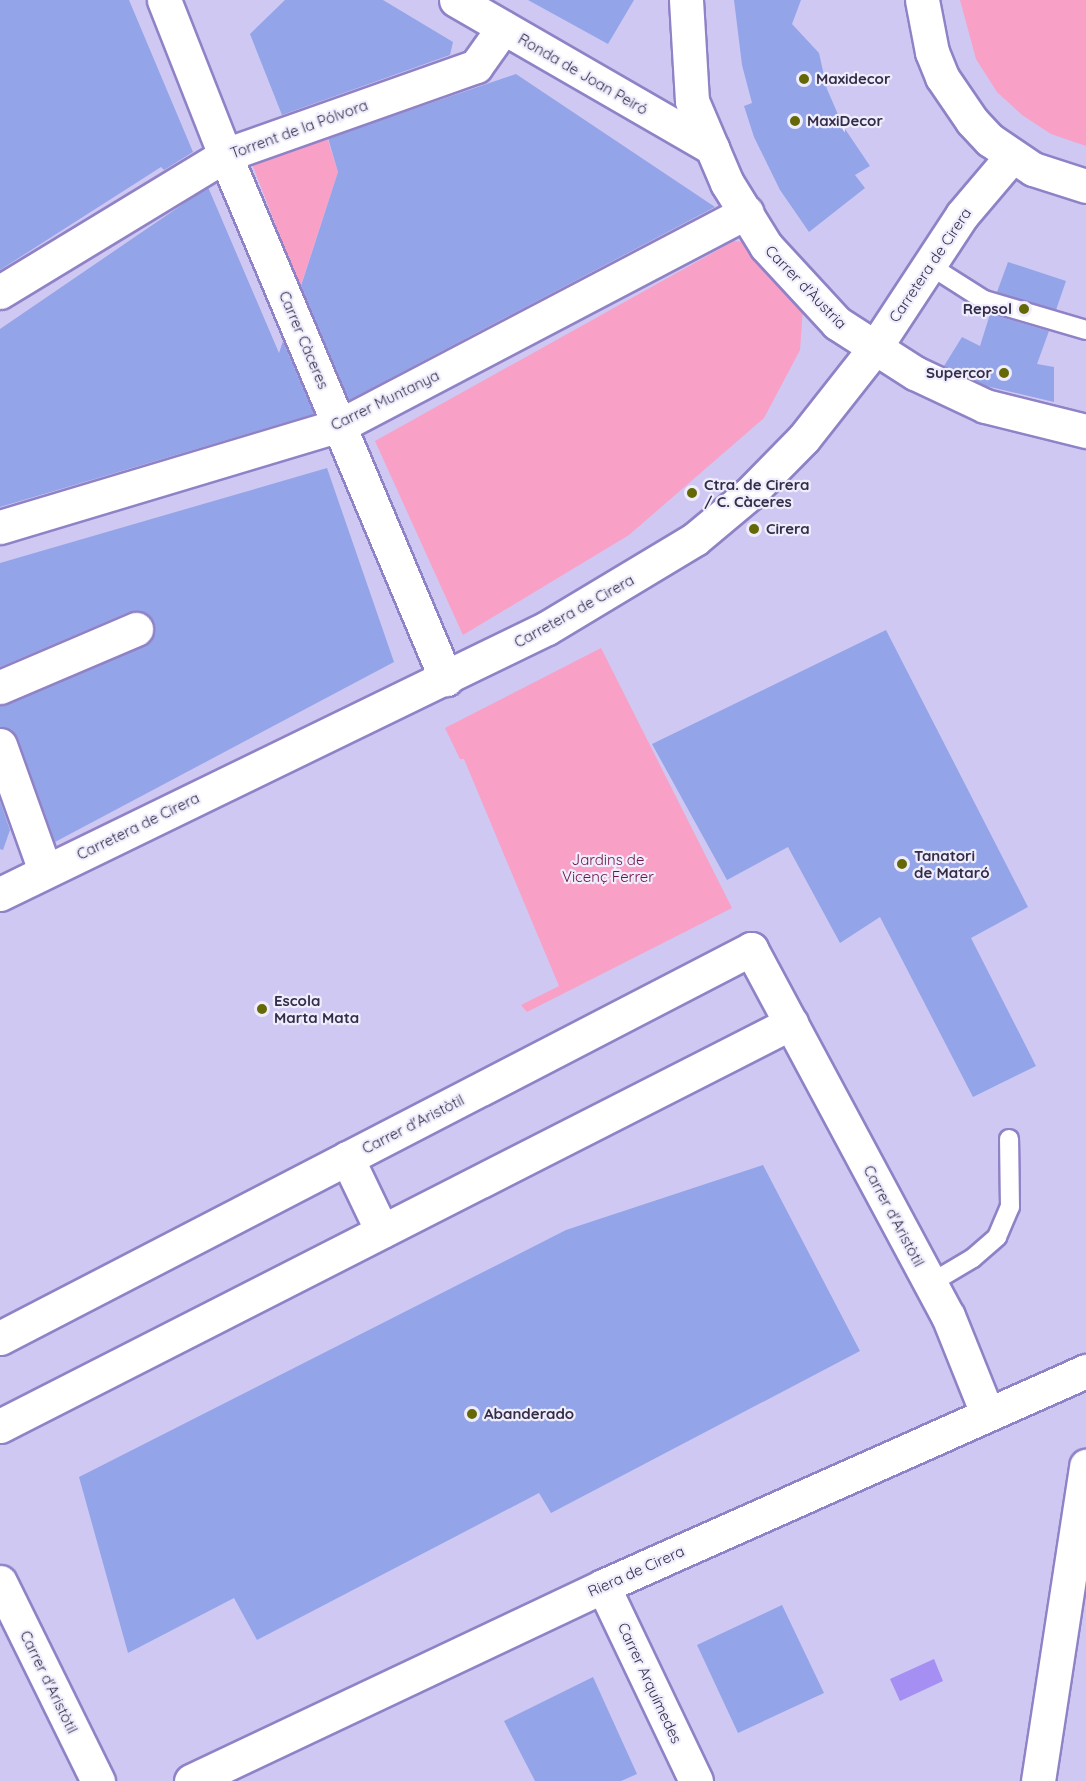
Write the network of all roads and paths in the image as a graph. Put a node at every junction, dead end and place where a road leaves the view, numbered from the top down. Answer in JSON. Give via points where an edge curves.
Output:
{"nodes":[{"id":1,"x":164,"y":0,"type":"edge"},
{"id":2,"x":456,"y":0,"type":"edge"},
{"id":3,"x":686,"y":0,"type":"edge"},
{"id":4,"x":922,"y":0,"type":"edge"},
{"id":5,"x":503,"y":28,"type":"junction"},
{"id":6,"x":712,"y":148,"type":"junction"},
{"id":7,"x":225,"y":155,"type":"junction"},
{"id":8,"x":1012,"y":156,"type":"junction"},
{"id":9,"x":1086,"y":186,"type":"edge"},
{"id":10,"x":746,"y":212,"type":"junction"},
{"id":11,"x":929,"y":265,"type":"junction"},
{"id":12,"x":0,"y":292,"type":"edge"},
{"id":13,"x":1086,"y":330,"type":"edge"},
{"id":14,"x":874,"y":349,"type":"junction"},
{"id":15,"x":341,"y":425,"type":"junction"},
{"id":16,"x":1086,"y":431,"type":"edge"},
{"id":17,"x":0,"y":527,"type":"edge"},
{"id":18,"x":136,"y":629,"type":"dead end"},
{"id":19,"x":446,"y":680,"type":"junction"},
{"id":20,"x":0,"y":687,"type":"edge"},
{"id":21,"x":0,"y":745,"type":"edge"},
{"id":22,"x":45,"y":871,"type":"junction"},
{"id":23,"x":0,"y":894,"type":"edge"},
{"id":24,"x":791,"y":1023,"type":"junction"},
{"id":25,"x":1009,"y":1139,"type":"dead end"},
{"id":26,"x":347,"y":1158,"type":"junction"},
{"id":27,"x":382,"y":1231,"type":"junction"},
{"id":28,"x":931,"y":1284,"type":"junction"},
{"id":29,"x":0,"y":1338,"type":"edge"},
{"id":30,"x":1086,"y":1371,"type":"edge"},
{"id":31,"x":987,"y":1413,"type":"junction"},
{"id":32,"x":0,"y":1426,"type":"edge"},
{"id":33,"x":1086,"y":1466,"type":"edge"},
{"id":34,"x":0,"y":1582,"type":"edge"},
{"id":35,"x":603,"y":1586,"type":"junction"},
{"id":36,"x":232,"y":1773,"type":"edge"},
{"id":37,"x":98,"y":1781,"type":"edge"},
{"id":38,"x":191,"y":1781,"type":"edge"},
{"id":39,"x":696,"y":1781,"type":"edge"},
{"id":40,"x":1038,"y":1781,"type":"edge"}],
"edges":[{"from":1,"to":7,"type":"street","name":"Carrer Càceres"},
{"from":2,"to":5,"type":"street","name":"Ronda de Joan Peiró"},
{"from":3,"to":6,"type":"street","name":"Carrer d'Àustria","via":[[692,101]]},
{"from":4,"to":8,"type":"street","via":[[932,52],[942,77],[972,121]]},
{"from":5,"to":6,"type":"street","name":"Ronda de Joan Peiró"},
{"from":5,"to":7,"type":"street","name":"Torrent de la Pólvora","via":[[476,66]]},
{"from":6,"to":10,"type":"street","name":"Carrer d'Àustria","via":[[727,183]]},
{"from":7,"to":12,"type":"street","name":"Torrent de la Pólvora"},
{"from":7,"to":15,"type":"street","name":"Carrer Càceres"},
{"from":8,"to":9,"type":"street","via":[[1055,178]]},
{"from":8,"to":11,"type":"street","name":"Carretera de Cirera","via":[[962,215]]},
{"from":10,"to":14,"type":"street","name":"Carrer d'Àustria","via":[[766,246],[821,306],[837,323]]},
{"from":10,"to":15,"type":"street","name":"Carrer Muntanya"},
{"from":11,"to":13,"type":"lane","via":[[984,300]]},
{"from":11,"to":14,"type":"street","name":"Carretera de Cirera"},
{"from":14,"to":16,"type":"street","name":"Carrer d'Àustria","via":[[958,396],[1016,416]]},
{"from":14,"to":19,"type":"street","name":"Carretera de Cirera","via":[[804,438],[749,494],[694,539],[620,588]]},
{"from":15,"to":17,"type":"street","name":"Carrer Muntanya"},
{"from":15,"to":19,"type":"street","name":"Carrer Càceres"},
{"from":18,"to":20,"type":"street"},
{"from":19,"to":22,"type":"street","name":"Carretera de Cirera"},
{"from":21,"to":22,"type":"street"},
{"from":22,"to":23,"type":"street","name":"Carretera de Cirera"},
{"from":24,"to":26,"type":"street","name":"Carrer d'Aristòtil","via":[[751,949]]},
{"from":24,"to":27,"type":"street"},
{"from":24,"to":28,"type":"street","name":"Carrer d'Aristòtil"},
{"from":25,"to":28,"type":"lane","via":[[1010,1207],[997,1237],[973,1258]]},
{"from":26,"to":27,"type":"street"},
{"from":26,"to":29,"type":"street","name":"Carrer d'Aristòtil"},
{"from":27,"to":32,"type":"street"},
{"from":28,"to":31,"type":"street","name":"Carrer d'Aristòtil","via":[[970,1364]]},
{"from":30,"to":31,"type":"street","name":"Riera de Cirera"},
{"from":31,"to":35,"type":"street","name":"Riera de Cirera"},
{"from":33,"to":40,"type":"street"},
{"from":34,"to":37,"type":"street","name":"Carrer d'Aristòtil"},
{"from":35,"to":36,"type":"street","name":"Riera de Cirera"},
{"from":35,"to":39,"type":"street","name":"Carrer Arquímedes"},
{"from":36,"to":38,"type":"street","name":"Riera de Cirera"}]}
